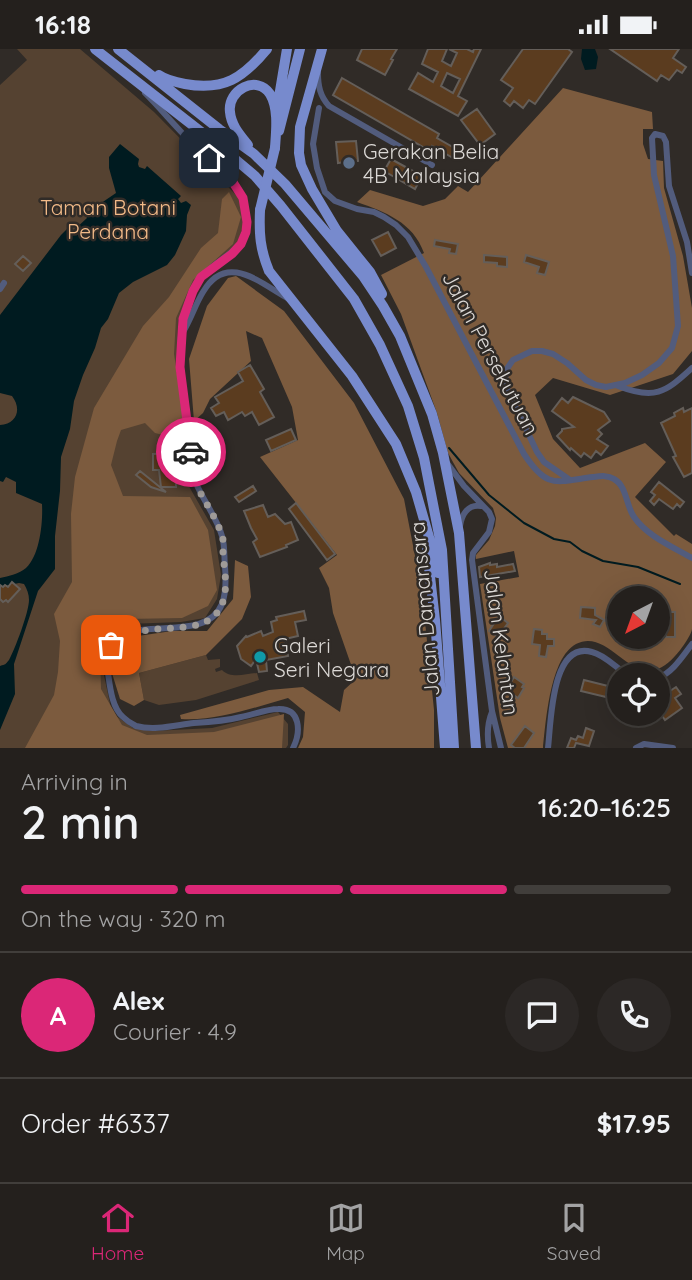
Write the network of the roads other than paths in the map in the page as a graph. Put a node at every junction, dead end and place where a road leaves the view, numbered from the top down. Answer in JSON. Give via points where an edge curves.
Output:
{"nodes":[{"id":1,"x":96,"y":49,"type":"edge"},
{"id":2,"x":118,"y":49,"type":"edge"},
{"id":3,"x":125,"y":49,"type":"edge"},
{"id":4,"x":267,"y":49,"type":"edge"},
{"id":5,"x":287,"y":49,"type":"edge"},
{"id":6,"x":300,"y":49,"type":"edge"},
{"id":7,"x":322,"y":49,"type":"edge"},
{"id":8,"x":319,"y":63,"type":"junction"},
{"id":9,"x":132,"y":79,"type":"junction"},
{"id":10,"x":329,"y":106,"type":"junction"},
{"id":11,"x":319,"y":108,"type":"junction"},
{"id":12,"x":276,"y":120,"type":"junction"},
{"id":13,"x":299,"y":142,"type":"junction"},
{"id":14,"x":275,"y":148,"type":"junction"},
{"id":15,"x":254,"y":154,"type":"junction"},
{"id":16,"x":432,"y":165,"type":"dead end"},
{"id":17,"x":692,"y":273,"type":"edge"},
{"id":18,"x":291,"y":300,"type":"junction"},
{"id":19,"x":182,"y":333,"type":"junction"},
{"id":20,"x":400,"y":336,"type":"junction"},
{"id":21,"x":692,"y":369,"type":"edge"},
{"id":22,"x":616,"y":385,"type":"junction"},
{"id":23,"x":443,"y":453,"type":"junction"},
{"id":24,"x":570,"y":480,"type":"junction"},
{"id":25,"x":483,"y":506,"type":"junction"},
{"id":26,"x":424,"y":518,"type":"junction"},
{"id":27,"x":459,"y":533,"type":"junction"},
{"id":28,"x":692,"y":558,"type":"edge"},
{"id":29,"x":445,"y":608,"type":"junction"},
{"id":30,"x":692,"y":644,"type":"edge"},
{"id":31,"x":609,"y":663,"type":"edge"},
{"id":32,"x":670,"y":670,"type":"edge"},
{"id":33,"x":492,"y":711,"type":"junction"},
{"id":34,"x":452,"y":747,"type":"edge"},
{"id":35,"x":293,"y":748,"type":"edge"},
{"id":36,"x":476,"y":748,"type":"edge"},
{"id":37,"x":489,"y":748,"type":"edge"},
{"id":38,"x":501,"y":748,"type":"edge"},
{"id":39,"x":548,"y":748,"type":"edge"},
{"id":40,"x":636,"y":748,"type":"edge"},
{"id":41,"x":673,"y":748,"type":"edge"}],
"edges":[{"from":1,"to":9,"type":"main road","name":"Jalan Damansara"},
{"from":2,"to":15,"type":"main road","name":"Jalan Damansara"},
{"from":3,"to":4,"type":"main road","via":[[165,79],[206,87],[242,74]]},
{"from":5,"to":12,"type":"main road"},
{"from":6,"to":14,"type":"main road"},
{"from":7,"to":8,"type":"main road"},
{"from":8,"to":10,"type":"street","via":[[318,85]]},
{"from":8,"to":13,"type":"main road"},
{"from":9,"to":19,"type":"street","via":[[229,176],[246,212],[241,244],[201,277],[187,306]]},
{"from":9,"to":29,"type":"main road","name":"Jalan Damansara","via":[[255,176],[354,299],[392,368],[424,458],[442,550]]},
{"from":10,"to":11,"type":"street"},
{"from":10,"to":16,"type":"street"},
{"from":11,"to":13,"type":"street","via":[[307,117]]},
{"from":11,"to":24,"type":"street","name":"Jalan Persekutuan","via":[[313,144],[325,192],[335,201],[384,217],[408,237],[529,461],[542,477],[554,482]]},
{"from":12,"to":14,"type":"main road"},
{"from":12,"to":15,"type":"main road","via":[[271,96],[260,86],[246,86],[232,98],[232,118]]},
{"from":13,"to":20,"type":"main road","via":[[301,165],[312,190],[370,272]]},
{"from":14,"to":18,"type":"main road","bridge":true,"via":[[260,211],[261,252]]},
{"from":15,"to":20,"type":"main road","name":"Jalan Damansara","via":[[363,276]]},
{"from":17,"to":22,"type":"street","via":[[669,186],[666,142],[655,134],[654,175],[673,256],[678,326],[673,348],[659,363]]},
{"from":18,"to":19,"type":"street","via":[[251,277],[229,271],[205,288]]},
{"from":18,"to":26,"type":"main road","via":[[352,376],[396,444]]},
{"from":19,"to":35,"type":"street","via":[[180,367],[191,469],[223,537],[225,592],[208,622],[120,636],[107,655],[113,697],[125,719],[150,727],[212,723],[279,708],[297,720]]},
{"from":20,"to":23,"type":"main road","name":"Jalan Damansara"},
{"from":21,"to":22,"type":"street","via":[[660,392],[640,393]]},
{"from":22,"to":24,"type":"street","via":[[596,385],[560,358],[542,352],[532,351],[513,360],[506,370],[508,391],[537,452]]},
{"from":23,"to":25,"type":"street"},
{"from":23,"to":27,"type":"main road","name":"Jalan Damansara"},
{"from":24,"to":28,"type":"street","name":"Jalan Persekutuan","via":[[611,477],[621,485],[635,519]]},
{"from":25,"to":27,"type":"street","via":[[467,509]]},
{"from":25,"to":33,"type":"street","name":"Jalan Kelantan","via":[[491,525],[472,560]]},
{"from":26,"to":29,"type":"main road"},
{"from":26,"to":34,"type":"main road"},
{"from":27,"to":36,"type":"main road","name":"Jalan Damansara"},
{"from":29,"to":34,"type":"main road","name":"Jalan Damansara"},
{"from":30,"to":32,"type":"street"},
{"from":31,"to":39,"type":"street","via":[[583,650],[573,653],[560,670]]},
{"from":33,"to":37,"type":"street"},
{"from":33,"to":38,"type":"street","name":"Jalan Kelantan"},
{"from":40,"to":41,"type":"street","via":[[644,744]]}]}
